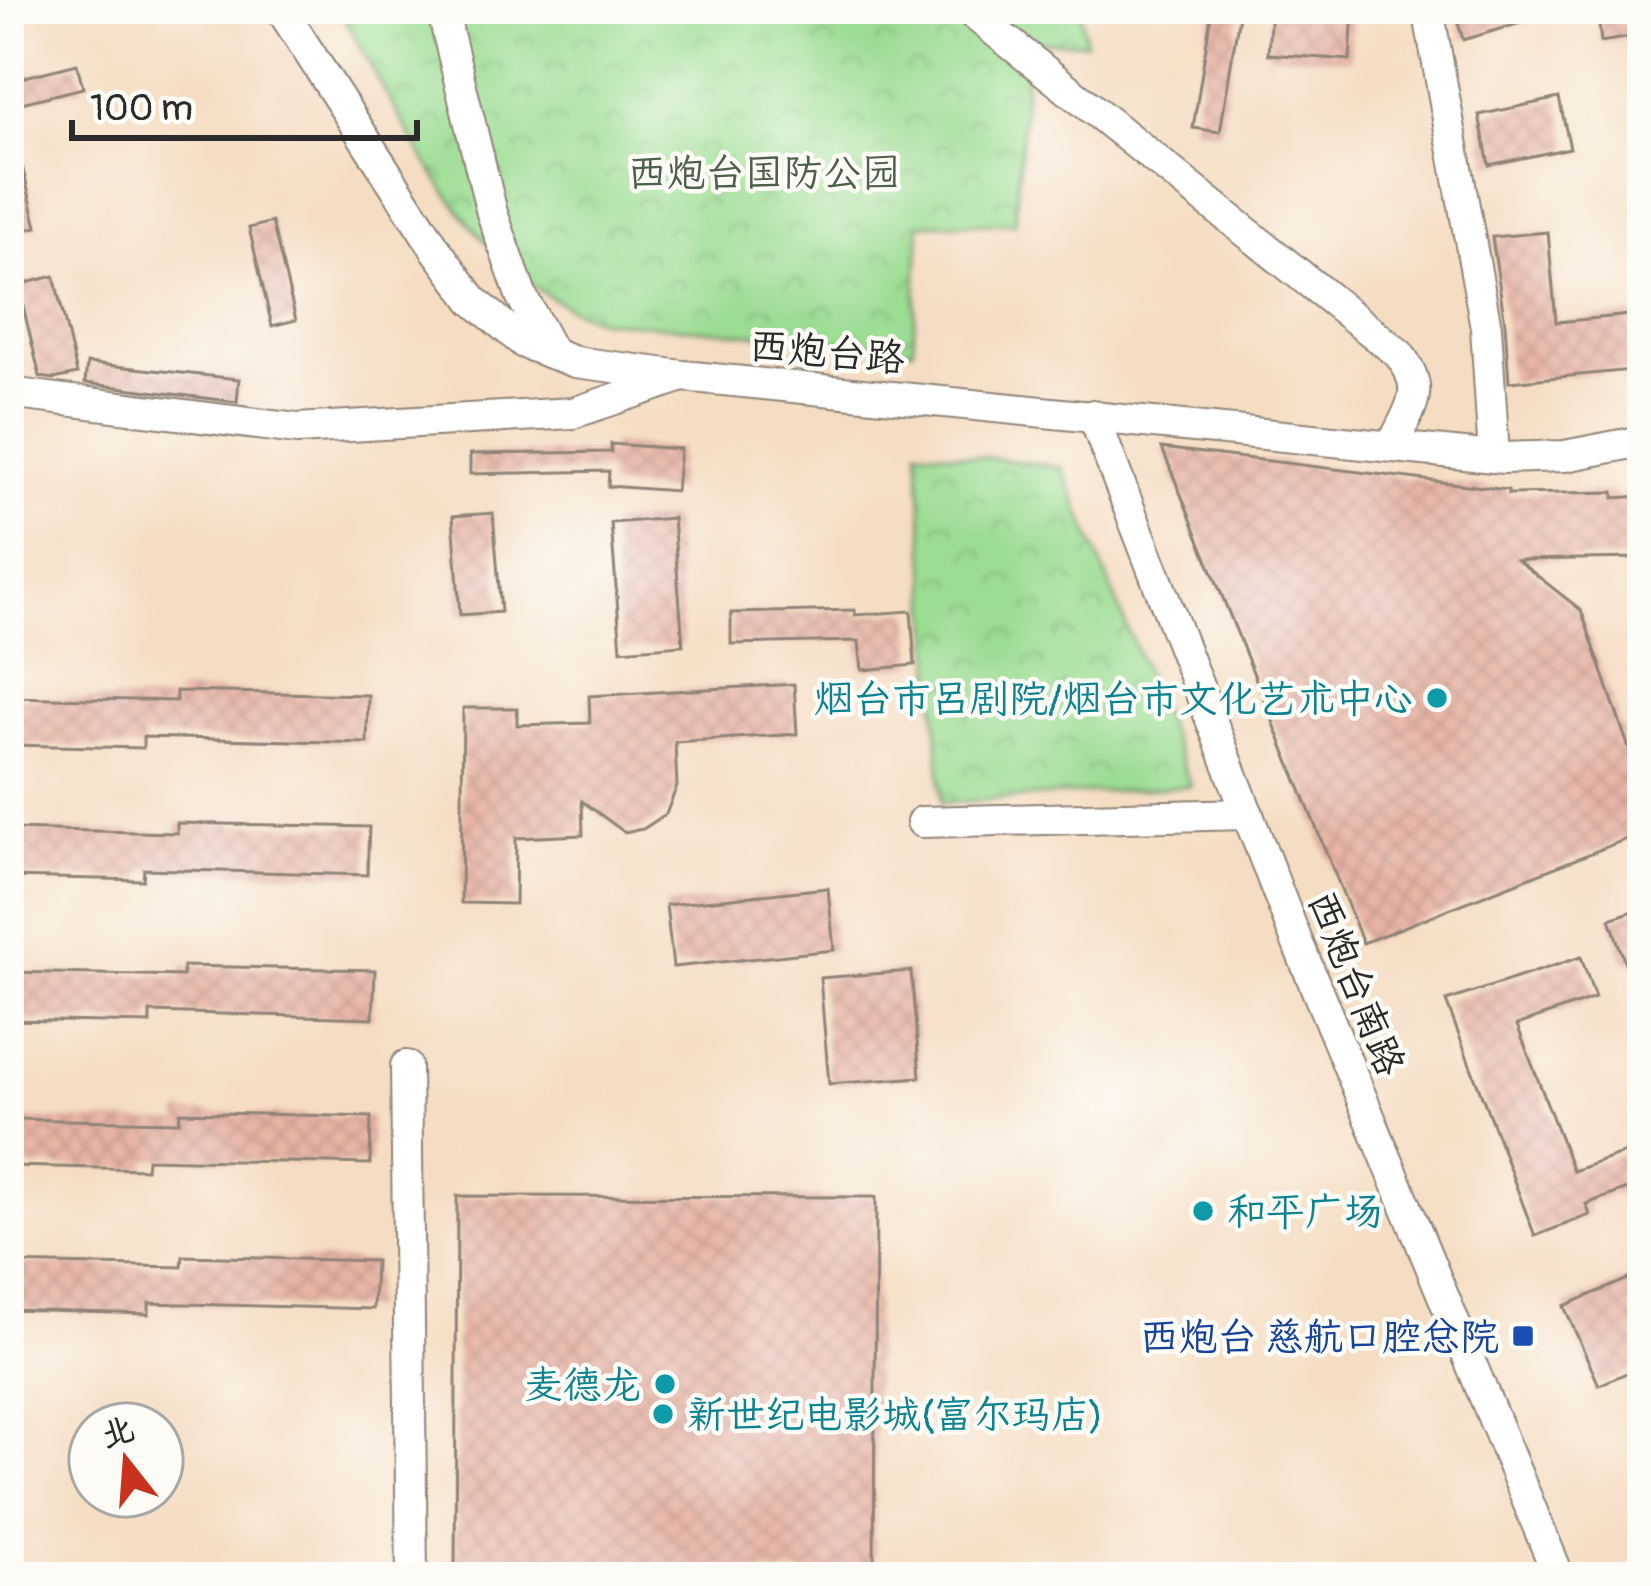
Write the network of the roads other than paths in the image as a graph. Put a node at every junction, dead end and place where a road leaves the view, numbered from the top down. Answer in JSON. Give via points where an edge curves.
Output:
{"nodes":[{"id":1,"x":281,"y":9,"type":"edge"},
{"id":2,"x":442,"y":9,"type":"edge"},
{"id":3,"x":1428,"y":9,"type":"edge"},
{"id":4,"x":971,"y":12,"type":"dead end"},
{"id":5,"x":553,"y":354,"type":"junction"},
{"id":6,"x":683,"y":376,"type":"junction"},
{"id":7,"x":9,"y":393,"type":"edge"},
{"id":8,"x":1093,"y":416,"type":"junction"},
{"id":9,"x":1642,"y":441,"type":"edge"},
{"id":10,"x":1392,"y":446,"type":"junction"},
{"id":11,"x":1494,"y":457,"type":"junction"},
{"id":12,"x":1248,"y":814,"type":"junction"},
{"id":13,"x":922,"y":822,"type":"dead end"},
{"id":14,"x":406,"y":1066,"type":"dead end"},
{"id":15,"x":412,"y":1577,"type":"edge"},
{"id":16,"x":1558,"y":1577,"type":"edge"}],
"edges":[{"from":1,"to":5,"type":"street","via":[[473,300],[524,343]]},
{"from":2,"to":5,"type":"street","via":[[492,213]]},
{"from":3,"to":11,"type":"street","via":[[1486,327]]},
{"from":4,"to":10,"type":"street","via":[[1399,354],[1417,393]]},
{"from":5,"to":6,"type":"street"},
{"from":6,"to":7,"type":"street","name":"西炮台路","via":[[573,413],[297,429]]},
{"from":6,"to":8,"type":"street","name":"西炮台路"},
{"from":8,"to":10,"type":"street","name":"西炮台路"},
{"from":8,"to":12,"type":"street","name":"西炮台南路"},
{"from":9,"to":11,"type":"street","name":"西炮台路","via":[[1564,456]]},
{"from":10,"to":11,"type":"street","name":"西炮台路"},
{"from":12,"to":13,"type":"street"},
{"from":12,"to":16,"type":"street","name":"西炮台南路"},
{"from":14,"to":15,"type":"street"}]}
